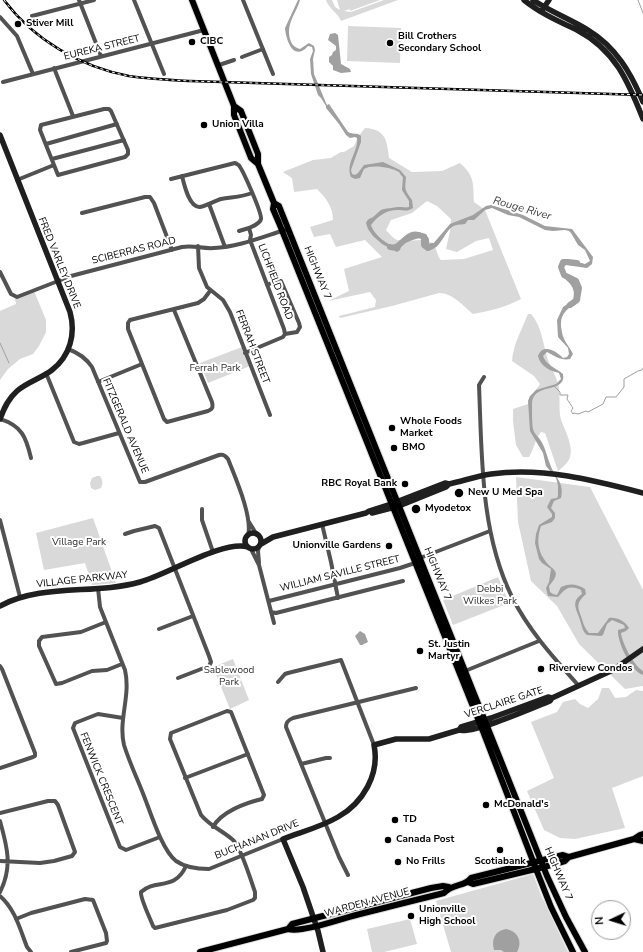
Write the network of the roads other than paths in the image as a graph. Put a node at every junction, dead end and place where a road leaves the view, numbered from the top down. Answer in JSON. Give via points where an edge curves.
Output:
{"nodes":[{"id":1,"x":94,"y":0,"type":"edge"},
{"id":2,"x":134,"y":0,"type":"edge"},
{"id":3,"x":192,"y":0,"type":"edge"},
{"id":4,"x":243,"y":0,"type":"edge"},
{"id":5,"x":524,"y":0,"type":"edge"},
{"id":6,"x":533,"y":0,"type":"edge"},
{"id":7,"x":549,"y":0,"type":"edge"},
{"id":8,"x":80,"y":2,"type":"edge"},
{"id":9,"x":542,"y":10,"type":"junction"},
{"id":10,"x":32,"y":16,"type":"dead end"},
{"id":11,"x":0,"y":17,"type":"edge"},
{"id":12,"x":204,"y":30,"type":"junction"},
{"id":13,"x":152,"y":44,"type":"junction"},
{"id":14,"x":263,"y":49,"type":"junction"},
{"id":15,"x":101,"y":56,"type":"junction"},
{"id":16,"x":242,"y":57,"type":"dead end"},
{"id":17,"x":234,"y":60,"type":"dead end"},
{"id":18,"x":219,"y":65,"type":"junction"},
{"id":19,"x":54,"y":68,"type":"junction"},
{"id":20,"x":33,"y":74,"type":"junction"},
{"id":21,"x":164,"y":74,"type":"dead end"},
{"id":22,"x":273,"y":74,"type":"dead end"},
{"id":23,"x":3,"y":82,"type":"dead end"},
{"id":24,"x":643,"y":102,"type":"edge"},
{"id":25,"x":73,"y":116,"type":"junction"},
{"id":26,"x":643,"y":119,"type":"edge"},
{"id":27,"x":117,"y":124,"type":"junction"},
{"id":28,"x":0,"y":135,"type":"edge"},
{"id":29,"x":124,"y":140,"type":"junction"},
{"id":30,"x":46,"y":144,"type":"junction"},
{"id":31,"x":52,"y":159,"type":"junction"},
{"id":32,"x":54,"y":165,"type":"junction"},
{"id":33,"x":182,"y":176,"type":"junction"},
{"id":34,"x":170,"y":179,"type":"dead end"},
{"id":35,"x":17,"y":180,"type":"junction"},
{"id":36,"x":252,"y":193,"type":"junction"},
{"id":37,"x":274,"y":202,"type":"junction"},
{"id":38,"x":209,"y":204,"type":"junction"},
{"id":39,"x":82,"y":213,"type":"dead end"},
{"id":40,"x":249,"y":228,"type":"junction"},
{"id":41,"x":289,"y":229,"type":"junction"},
{"id":42,"x":239,"y":231,"type":"dead end"},
{"id":43,"x":282,"y":231,"type":"junction"},
{"id":44,"x":250,"y":240,"type":"junction"},
{"id":45,"x":198,"y":246,"type":"junction"},
{"id":46,"x":225,"y":247,"type":"junction"},
{"id":47,"x":172,"y":250,"type":"junction"},
{"id":48,"x":0,"y":272,"type":"edge"},
{"id":49,"x":57,"y":280,"type":"junction"},
{"id":50,"x":267,"y":285,"type":"junction"},
{"id":51,"x":210,"y":291,"type":"junction"},
{"id":52,"x":174,"y":310,"type":"junction"},
{"id":53,"x":285,"y":334,"type":"junction"},
{"id":54,"x":68,"y":349,"type":"junction"},
{"id":55,"x":245,"y":353,"type":"junction"},
{"id":56,"x":142,"y":364,"type":"junction"},
{"id":57,"x":46,"y":373,"type":"junction"},
{"id":58,"x":484,"y":377,"type":"dead end"},
{"id":59,"x":98,"y":382,"type":"junction"},
{"id":60,"x":270,"y":415,"type":"dead end"},
{"id":61,"x":0,"y":419,"type":"edge"},
{"id":62,"x":119,"y":432,"type":"junction"},
{"id":63,"x":31,"y":458,"type":"dead end"},
{"id":64,"x":484,"y":475,"type":"junction"},
{"id":65,"x":643,"y":494,"type":"edge"},
{"id":66,"x":395,"y":505,"type":"junction"},
{"id":67,"x":202,"y":510,"type":"dead end"},
{"id":68,"x":0,"y":520,"type":"edge"},
{"id":69,"x":249,"y":522,"type":"junction"},
{"id":70,"x":322,"y":524,"type":"junction"},
{"id":71,"x":490,"y":531,"type":"junction"},
{"id":72,"x":125,"y":534,"type":"dead end"},
{"id":73,"x":258,"y":535,"type":"junction"},
{"id":74,"x":273,"y":537,"type":"junction"},
{"id":75,"x":247,"y":538,"type":"junction"},
{"id":76,"x":260,"y":545,"type":"junction"},
{"id":77,"x":234,"y":547,"type":"junction"},
{"id":78,"x":250,"y":548,"type":"junction"},
{"id":79,"x":214,"y":552,"type":"junction"},
{"id":80,"x":420,"y":558,"type":"junction"},
{"id":81,"x":415,"y":563,"type":"junction"},
{"id":82,"x":259,"y":565,"type":"junction"},
{"id":83,"x":175,"y":569,"type":"junction"},
{"id":84,"x":403,"y":581,"type":"dead end"},
{"id":85,"x":336,"y":583,"type":"junction"},
{"id":86,"x":98,"y":588,"type":"junction"},
{"id":87,"x":20,"y":597,"type":"junction"},
{"id":88,"x":338,"y":598,"type":"junction"},
{"id":89,"x":269,"y":601,"type":"junction"},
{"id":90,"x":0,"y":606,"type":"edge"},
{"id":91,"x":271,"y":612,"type":"junction"},
{"id":92,"x":193,"y":616,"type":"junction"},
{"id":93,"x":106,"y":622,"type":"junction"},
{"id":94,"x":274,"y":623,"type":"dead end"},
{"id":95,"x":159,"y":629,"type":"dead end"},
{"id":96,"x":539,"y":641,"type":"junction"},
{"id":97,"x":643,"y":649,"type":"edge"},
{"id":98,"x":122,"y":664,"type":"junction"},
{"id":99,"x":0,"y":666,"type":"edge"},
{"id":100,"x":465,"y":671,"type":"junction"},
{"id":101,"x":178,"y":678,"type":"dead end"},
{"id":102,"x":278,"y":682,"type":"dead end"},
{"id":103,"x":579,"y":686,"type":"junction"},
{"id":104,"x":416,"y":688,"type":"dead end"},
{"id":105,"x":552,"y":698,"type":"junction"},
{"id":106,"x":358,"y":702,"type":"junction"},
{"id":107,"x":123,"y":718,"type":"junction"},
{"id":108,"x":483,"y":724,"type":"junction"},
{"id":109,"x":374,"y":745,"type":"junction"},
{"id":110,"x":248,"y":754,"type":"junction"},
{"id":111,"x":330,"y":758,"type":"dead end"},
{"id":112,"x":301,"y":764,"type":"junction"},
{"id":113,"x":0,"y":768,"type":"edge"},
{"id":114,"x":186,"y":778,"type":"junction"},
{"id":115,"x":0,"y":813,"type":"edge"},
{"id":116,"x":0,"y":821,"type":"edge"},
{"id":117,"x":325,"y":823,"type":"junction"},
{"id":118,"x":213,"y":827,"type":"junction"},
{"id":119,"x":643,"y":834,"type":"edge"},
{"id":120,"x":160,"y":837,"type":"junction"},
{"id":121,"x":634,"y":839,"type":"junction"},
{"id":122,"x":284,"y":840,"type":"junction"},
{"id":123,"x":643,"y":841,"type":"edge"},
{"id":124,"x":241,"y":856,"type":"junction"},
{"id":125,"x":569,"y":857,"type":"junction"},
{"id":126,"x":541,"y":860,"type":"junction"},
{"id":127,"x":0,"y":861,"type":"edge"},
{"id":128,"x":8,"y":861,"type":"junction"},
{"id":129,"x":533,"y":862,"type":"junction"},
{"id":130,"x":186,"y":866,"type":"junction"},
{"id":131,"x":544,"y":867,"type":"junction"},
{"id":132,"x":536,"y":869,"type":"junction"},
{"id":133,"x":348,"y":875,"type":"dead end"},
{"id":134,"x":468,"y":882,"type":"junction"},
{"id":135,"x":449,"y":888,"type":"junction"},
{"id":136,"x":0,"y":892,"type":"edge"},
{"id":137,"x":0,"y":896,"type":"edge"},
{"id":138,"x":16,"y":919,"type":"junction"},
{"id":139,"x":314,"y":919,"type":"junction"},
{"id":140,"x":316,"y":925,"type":"junction"},
{"id":141,"x":288,"y":929,"type":"junction"},
{"id":142,"x":31,"y":952,"type":"edge"},
{"id":143,"x":71,"y":952,"type":"edge"},
{"id":144,"x":200,"y":952,"type":"edge"},
{"id":145,"x":323,"y":952,"type":"edge"},
{"id":146,"x":573,"y":952,"type":"edge"},
{"id":147,"x":585,"y":952,"type":"edge"}],
"edges":[{"from":1,"to":8,"type":"street"},
{"from":2,"to":13,"type":"street"},
{"from":3,"to":12,"type":"main road","name":"HIGHWAY 7"},
{"from":4,"to":14,"type":"street"},
{"from":5,"to":9,"type":"main road"},
{"from":6,"to":9,"type":"main road"},
{"from":7,"to":9,"type":"main road"},
{"from":8,"to":10,"type":"street"},
{"from":8,"to":15,"type":"street"},
{"from":9,"to":24,"type":"main road","via":[[587,29],[608,45],[634,80]]},
{"from":9,"to":26,"type":"main road","via":[[587,36],[608,54],[626,79]]},
{"from":11,"to":20,"type":"street","via":[[17,36]]},
{"from":12,"to":13,"type":"street","name":"EUREKA STREET"},
{"from":12,"to":18,"type":"main road","name":"HIGHWAY 7"},
{"from":13,"to":15,"type":"street","name":"EUREKA STREET"},
{"from":13,"to":21,"type":"street"},
{"from":14,"to":16,"type":"street"},
{"from":14,"to":22,"type":"street"},
{"from":15,"to":19,"type":"street","name":"EUREKA STREET"},
{"from":17,"to":18,"type":"street"},
{"from":18,"to":37,"type":"main road","name":"HIGHWAY 7","via":[[234,106],[234,115],[251,158],[258,164]]},
{"from":19,"to":20,"type":"street","name":"EUREKA STREET"},
{"from":19,"to":25,"type":"street"},
{"from":20,"to":23,"type":"street","name":"EUREKA STREET"},
{"from":25,"to":27,"type":"street","via":[[109,109]]},
{"from":25,"to":30,"type":"street","via":[[41,125],[40,130]]},
{"from":27,"to":29,"type":"street"},
{"from":27,"to":30,"type":"street"},
{"from":28,"to":35,"type":"main road","name":"FRED VARLEY DRIVE"},
{"from":29,"to":31,"type":"street"},
{"from":29,"to":32,"type":"street","via":[[128,150],[125,157],[58,175]]},
{"from":30,"to":31,"type":"street"},
{"from":31,"to":32,"type":"street"},
{"from":32,"to":35,"type":"street"},
{"from":33,"to":34,"type":"street"},
{"from":33,"to":36,"type":"street","via":[[236,163]]},
{"from":33,"to":38,"type":"street","via":[[190,201],[200,207]]},
{"from":35,"to":49,"type":"main road","name":"FRED VARLEY DRIVE"},
{"from":36,"to":38,"type":"street","via":[[220,199]]},
{"from":36,"to":40,"type":"street","via":[[261,220]]},
{"from":37,"to":41,"type":"main road","name":"HIGHWAY 7","via":[[280,206]]},
{"from":37,"to":43,"type":"main road","name":"HIGHWAY 7","via":[[273,209]]},
{"from":38,"to":46,"type":"street"},
{"from":39,"to":47,"type":"street","via":[[150,197]]},
{"from":40,"to":42,"type":"street"},
{"from":40,"to":44,"type":"street","name":"LICHFIELD ROAD"},
{"from":41,"to":43,"type":"street","name":"SCIBERRAS ROAD"},
{"from":41,"to":66,"type":"main road","name":"HIGHWAY 7"},
{"from":43,"to":44,"type":"street","name":"SCIBERRAS ROAD"},
{"from":43,"to":66,"type":"main road","name":"HIGHWAY 7"},
{"from":44,"to":46,"type":"street","name":"SCIBERRAS ROAD"},
{"from":44,"to":50,"type":"street","name":"LICHFIELD ROAD"},
{"from":45,"to":46,"type":"street","name":"SCIBERRAS ROAD"},
{"from":45,"to":47,"type":"street","name":"SCIBERRAS ROAD"},
{"from":45,"to":51,"type":"street","name":"FERRAH STREET","via":[[199,268]]},
{"from":47,"to":49,"type":"street","name":"SCIBERRAS ROAD"},
{"from":48,"to":49,"type":"street","name":"SCIBERRAS ROAD","via":[[11,294],[17,297]]},
{"from":49,"to":54,"type":"main road","name":"FRED VARLEY DRIVE","via":[[71,318],[72,333]]},
{"from":50,"to":53,"type":"street","name":"LICHFIELD ROAD"},
{"from":50,"to":53,"type":"street","via":[[276,281],[281,282],[299,323],[297,332]]},
{"from":51,"to":52,"type":"street","via":[[201,301]]},
{"from":51,"to":55,"type":"street","name":"FERRAH STREET","via":[[223,300]]},
{"from":52,"to":56,"type":"street","via":[[130,320],[128,323]]},
{"from":52,"to":56,"type":"street","via":[[212,402],[212,409],[167,422]]},
{"from":53,"to":55,"type":"street","name":"LICHFIELD ROAD"},
{"from":54,"to":57,"type":"main road","name":"FRED VARLEY DRIVE","via":[[61,361]]},
{"from":54,"to":59,"type":"street","name":"FITZGERALD AVENUE","via":[[79,353],[89,362]]},
{"from":55,"to":60,"type":"street","name":"FERRAH STREET"},
{"from":56,"to":59,"type":"street"},
{"from":57,"to":61,"type":"main road","name":"FRED VARLEY DRIVE","via":[[17,391],[5,405]]},
{"from":57,"to":62,"type":"street","via":[[74,442],[79,444]]},
{"from":58,"to":64,"type":"street","via":[[479,385]]},
{"from":59,"to":62,"type":"street","name":"FITZGERALD AVENUE"},
{"from":61,"to":63,"type":"street","via":[[8,421],[20,430],[27,442]]},
{"from":62,"to":69,"type":"street","name":"FITZGERALD AVENUE","via":[[141,482],[218,455],[226,455]]},
{"from":64,"to":65,"type":"main road","via":[[519,472],[553,474],[603,482]]},
{"from":64,"to":66,"type":"main road","via":[[449,484]]},
{"from":64,"to":71,"type":"street"},
{"from":66,"to":70,"type":"main road"},
{"from":66,"to":80,"type":"main road","name":"HIGHWAY 7"},
{"from":66,"to":81,"type":"main road","name":"HIGHWAY 7"},
{"from":67,"to":79,"type":"street","via":[[202,520]]},
{"from":68,"to":87,"type":"street"},
{"from":69,"to":73,"type":"street","name":"FITZGERALD AVENUE"},
{"from":69,"to":75,"type":"street","name":"FITZGERALD AVENUE"},
{"from":70,"to":74,"type":"main road"},
{"from":70,"to":85,"type":"street"},
{"from":71,"to":80,"type":"street"},
{"from":71,"to":96,"type":"street","via":[[509,591]]},
{"from":72,"to":83,"type":"street","via":[[134,530],[158,527]]},
{"from":73,"to":74,"type":"main road"},
{"from":73,"to":75,"type":"main road","via":[[252,534]]},
{"from":73,"to":76,"type":"main road"},
{"from":74,"to":76,"type":"main road"},
{"from":75,"to":77,"type":"main road","name":"VILLAGE PARKWAY"},
{"from":75,"to":78,"type":"main road","via":[[246,544]]},
{"from":76,"to":78,"type":"main road","via":[[256,549]]},
{"from":76,"to":82,"type":"street"},
{"from":77,"to":78,"type":"main road","name":"VILLAGE PARKWAY"},
{"from":77,"to":79,"type":"main road","name":"VILLAGE PARKWAY"},
{"from":78,"to":82,"type":"street"},
{"from":79,"to":83,"type":"main road","name":"VILLAGE PARKWAY"},
{"from":80,"to":100,"type":"main road","name":"HIGHWAY 7"},
{"from":81,"to":85,"type":"street","name":"WILLIAM SAVILLE STREET"},
{"from":81,"to":108,"type":"main road","name":"HIGHWAY 7"},
{"from":82,"to":89,"type":"street"},
{"from":83,"to":86,"type":"main road","name":"VILLAGE PARKWAY","via":[[138,583]]},
{"from":83,"to":92,"type":"street"},
{"from":84,"to":88,"type":"street"},
{"from":85,"to":88,"type":"street"},
{"from":85,"to":89,"type":"street","name":"WILLIAM SAVILLE STREET"},
{"from":86,"to":87,"type":"main road","name":"VILLAGE PARKWAY"},
{"from":86,"to":93,"type":"street","name":"BUCHANAN DRIVE","via":[[100,607]]},
{"from":87,"to":90,"type":"main road","name":"VILLAGE PARKWAY"},
{"from":88,"to":91,"type":"street","via":[[276,613]]},
{"from":89,"to":91,"type":"street"},
{"from":91,"to":94,"type":"street"},
{"from":92,"to":95,"type":"street"},
{"from":92,"to":101,"type":"street","via":[[209,656],[210,665]]},
{"from":93,"to":98,"type":"street","name":"BUCHANAN DRIVE"},
{"from":93,"to":98,"type":"street","via":[[81,632],[42,637],[39,646],[56,684],[92,671],[107,670]]},
{"from":96,"to":100,"type":"street"},
{"from":96,"to":103,"type":"street"},
{"from":97,"to":103,"type":"main road","via":[[613,670]]},
{"from":98,"to":107,"type":"street","name":"BUCHANAN DRIVE","via":[[128,680]]},
{"from":99,"to":113,"type":"street","via":[[35,753],[33,758]]},
{"from":100,"to":108,"type":"main road","name":"HIGHWAY 7"},
{"from":102,"to":106,"type":"street","name":"BUCHANAN DRIVE","via":[[285,674],[341,660]]},
{"from":103,"to":105,"type":"main road"},
{"from":104,"to":106,"type":"street"},
{"from":105,"to":108,"type":"main road","name":"VERCLAIRE GATE","via":[[550,701]]},
{"from":105,"to":108,"type":"main road","name":"VERCLAIRE GATE","via":[[540,700]]},
{"from":106,"to":109,"type":"street","name":"BUCHANAN DRIVE"},
{"from":106,"to":112,"type":"street","via":[[288,720],[286,727]]},
{"from":107,"to":120,"type":"street","name":"BUCHANAN DRIVE","via":[[122,736],[126,749]]},
{"from":107,"to":120,"type":"street","name":"FENWICK CRESCENT","via":[[98,714],[75,723],[73,728],[120,847],[126,850]]},
{"from":108,"to":109,"type":"main road","name":"VERCLAIRE GATE","via":[[461,727],[459,730],[429,739],[396,740]]},
{"from":108,"to":126,"type":"main road","name":"HIGHWAY 7","via":[[505,766]]},
{"from":108,"to":129,"type":"main road","name":"HIGHWAY 7"},
{"from":109,"to":117,"type":"main road","name":"BUCHANAN DRIVE","via":[[374,768],[367,788],[353,806]]},
{"from":110,"to":114,"type":"street"},
{"from":110,"to":114,"type":"street","via":[[231,712],[227,710],[171,733],[170,739]]},
{"from":110,"to":118,"type":"street","via":[[263,798],[228,812],[218,819]]},
{"from":111,"to":112,"type":"street"},
{"from":112,"to":117,"type":"street"},
{"from":114,"to":118,"type":"street","via":[[200,816]]},
{"from":115,"to":128,"type":"street","via":[[54,801],[58,805],[75,852],[72,856],[40,863]]},
{"from":116,"to":128,"type":"street"},
{"from":117,"to":122,"type":"main road","name":"BUCHANAN DRIVE"},
{"from":117,"to":133,"type":"street"},
{"from":118,"to":124,"type":"street","via":[[232,839],[238,846]]},
{"from":119,"to":121,"type":"main road","name":"WARDEN AVENUE"},
{"from":120,"to":130,"type":"street","name":"BUCHANAN DRIVE","via":[[169,853]]},
{"from":121,"to":123,"type":"main road","name":"WARDEN AVENUE"},
{"from":121,"to":125,"type":"main road","name":"WARDEN AVENUE"},
{"from":122,"to":124,"type":"street","name":"BUCHANAN DRIVE"},
{"from":122,"to":139,"type":"main road"},
{"from":124,"to":130,"type":"street","name":"BUCHANAN DRIVE","via":[[209,869]]},
{"from":124,"to":130,"type":"street","via":[[255,892],[253,900],[227,910],[155,928],[140,896],[141,892],[146,888],[175,881]]},
{"from":125,"to":126,"type":"main road","name":"WARDEN AVENUE","via":[[563,854]]},
{"from":125,"to":131,"type":"main road","name":"WARDEN AVENUE","via":[[565,861]]},
{"from":126,"to":129,"type":"main road","name":"WARDEN AVENUE"},
{"from":126,"to":131,"type":"main road","name":"HIGHWAY 7"},
{"from":127,"to":128,"type":"street"},
{"from":128,"to":136,"type":"street"},
{"from":129,"to":132,"type":"main road","name":"HIGHWAY 7"},
{"from":129,"to":134,"type":"main road","name":"WARDEN AVENUE","via":[[471,878]]},
{"from":131,"to":132,"type":"main road","name":"WARDEN AVENUE"},
{"from":131,"to":147,"type":"main road","name":"HIGHWAY 7"},
{"from":132,"to":134,"type":"main road","name":"WARDEN AVENUE","via":[[473,884]]},
{"from":132,"to":146,"type":"main road","name":"HIGHWAY 7"},
{"from":134,"to":135,"type":"main road","name":"WARDEN AVENUE"},
{"from":135,"to":139,"type":"main road","name":"WARDEN AVENUE","via":[[443,886]]},
{"from":135,"to":140,"type":"main road","name":"WARDEN AVENUE","via":[[444,893]]},
{"from":137,"to":138,"type":"street","via":[[7,902]]},
{"from":138,"to":142,"type":"street"},
{"from":138,"to":143,"type":"street","via":[[91,899],[107,941]]},
{"from":139,"to":140,"type":"main road"},
{"from":139,"to":141,"type":"main road","name":"WARDEN AVENUE","via":[[292,924]]},
{"from":140,"to":141,"type":"main road","name":"WARDEN AVENUE"},
{"from":140,"to":145,"type":"main road"},
{"from":141,"to":144,"type":"main road","name":"WARDEN AVENUE"}]}
